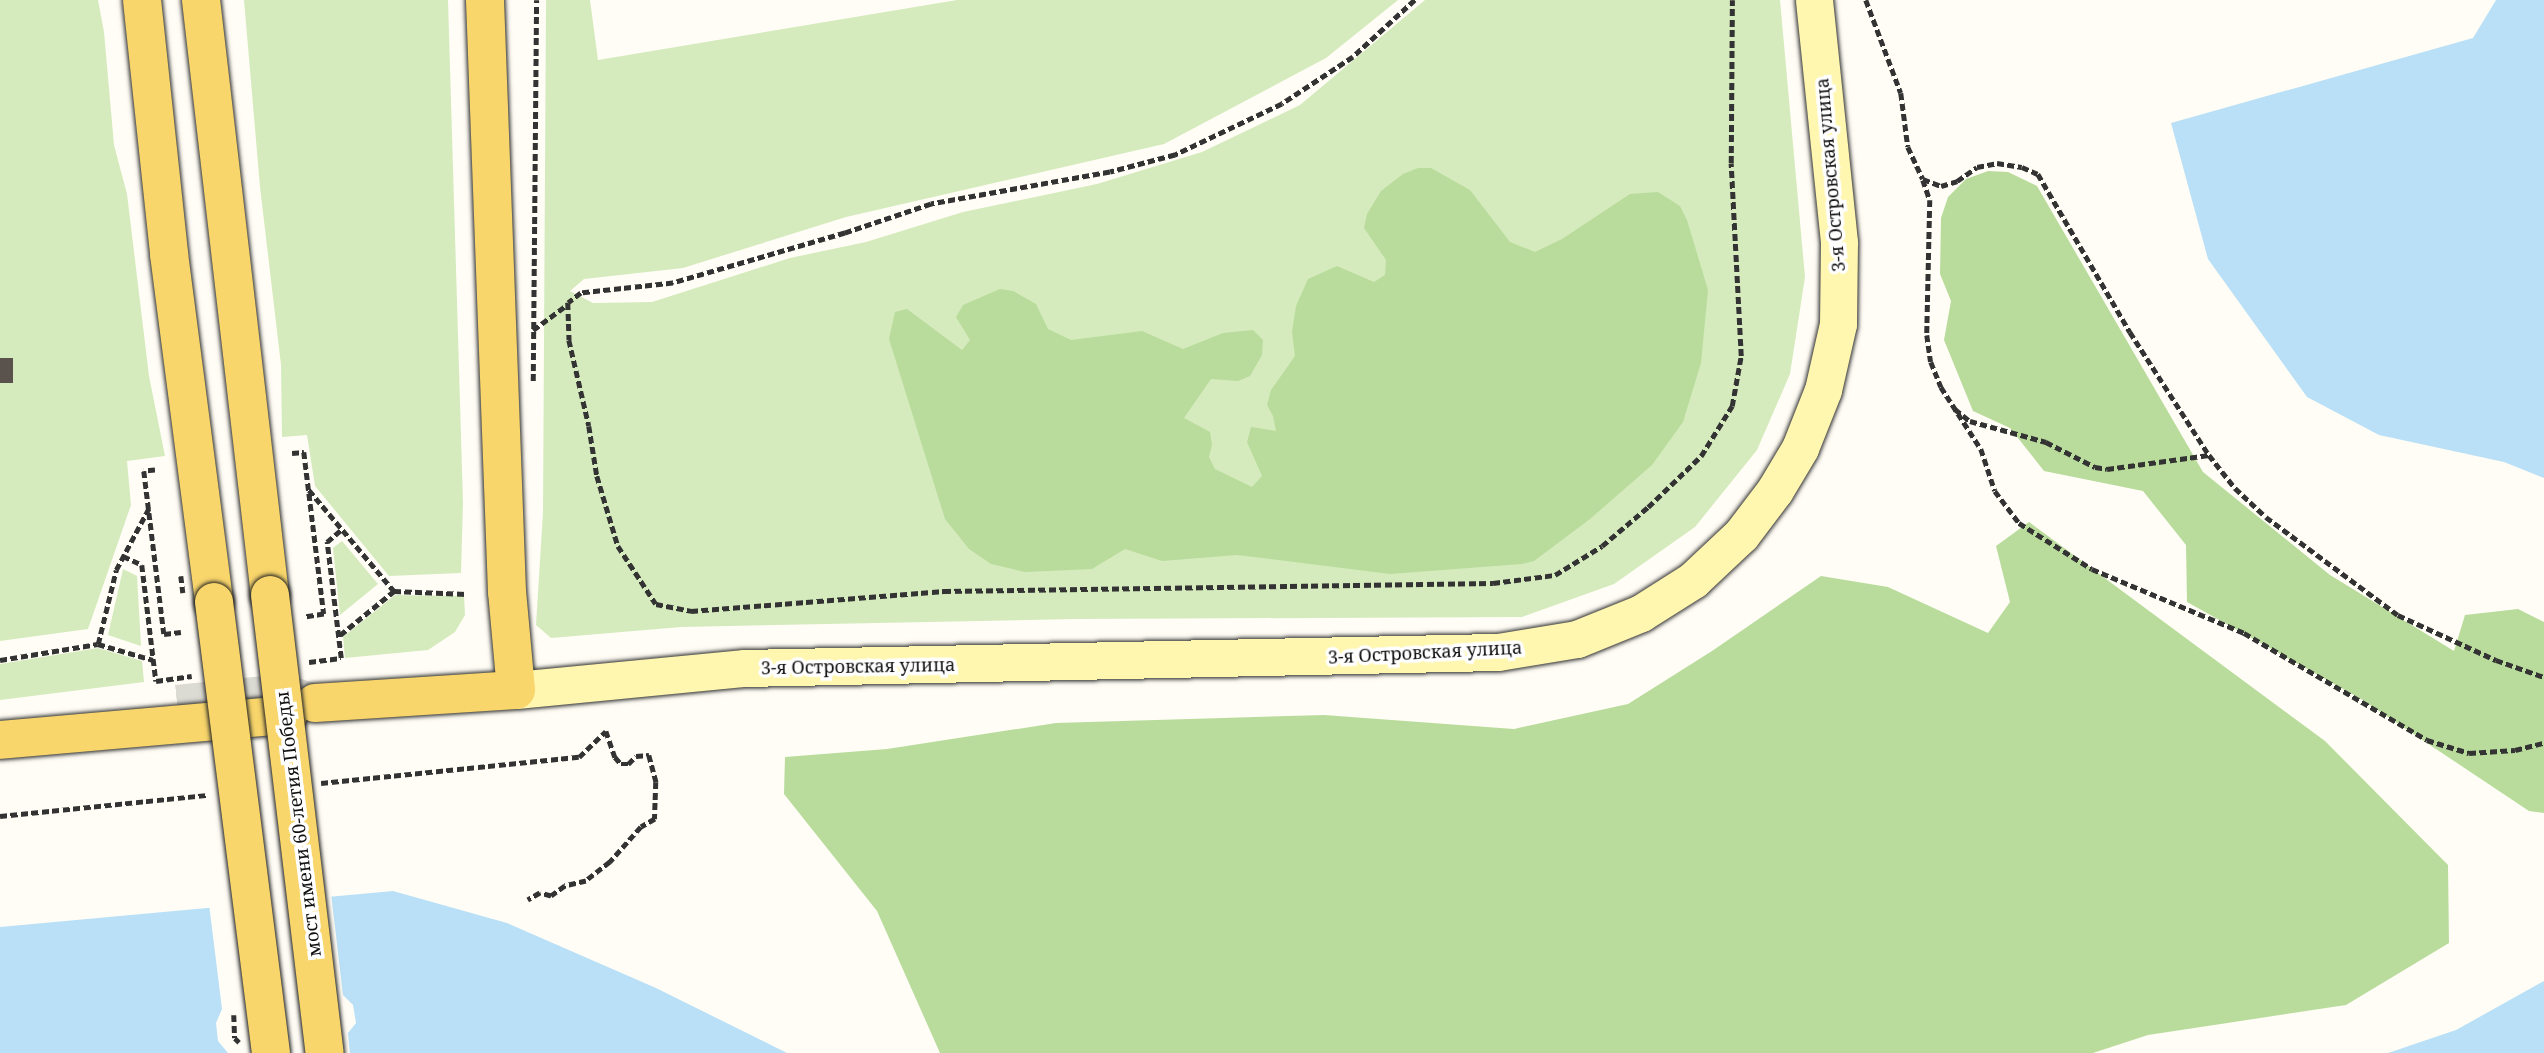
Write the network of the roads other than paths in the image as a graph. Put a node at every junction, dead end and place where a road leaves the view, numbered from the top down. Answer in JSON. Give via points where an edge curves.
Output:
{"nodes":[{"id":1,"x":201,"y":0,"type":"edge"},
{"id":2,"x":458,"y":0,"type":"edge"},
{"id":3,"x":485,"y":0,"type":"edge"},
{"id":4,"x":1814,"y":0,"type":"edge"},
{"id":5,"x":140,"y":2,"type":"edge"},
{"id":6,"x":503,"y":690,"type":"junction"},
{"id":7,"x":177,"y":704,"type":"tunnel mouth"},
{"id":8,"x":0,"y":714,"type":"edge"},
{"id":9,"x":0,"y":740,"type":"edge"},
{"id":10,"x":271,"y":1053,"type":"edge"},
{"id":11,"x":325,"y":1053,"type":"edge"}],
"edges":[{"from":1,"to":11,"type":"main road","name":"мост имени 60-летия Победы","bridge":true},
{"from":2,"to":6,"type":"main road","via":[[483,619]]},
{"from":3,"to":6,"type":"main road","via":[[507,592]]},
{"from":4,"to":6,"type":"main road","name":"3-я Островская улица","via":[[1839,242],[1838,324],[1823,390],[1800,448],[1741,535],[1693,580],[1641,613],[1577,639],[1498,652],[745,668]]},
{"from":5,"to":10,"type":"main road","bridge":true},
{"from":6,"to":9,"type":"main road"},
{"from":7,"to":8,"type":"main road"}]}
